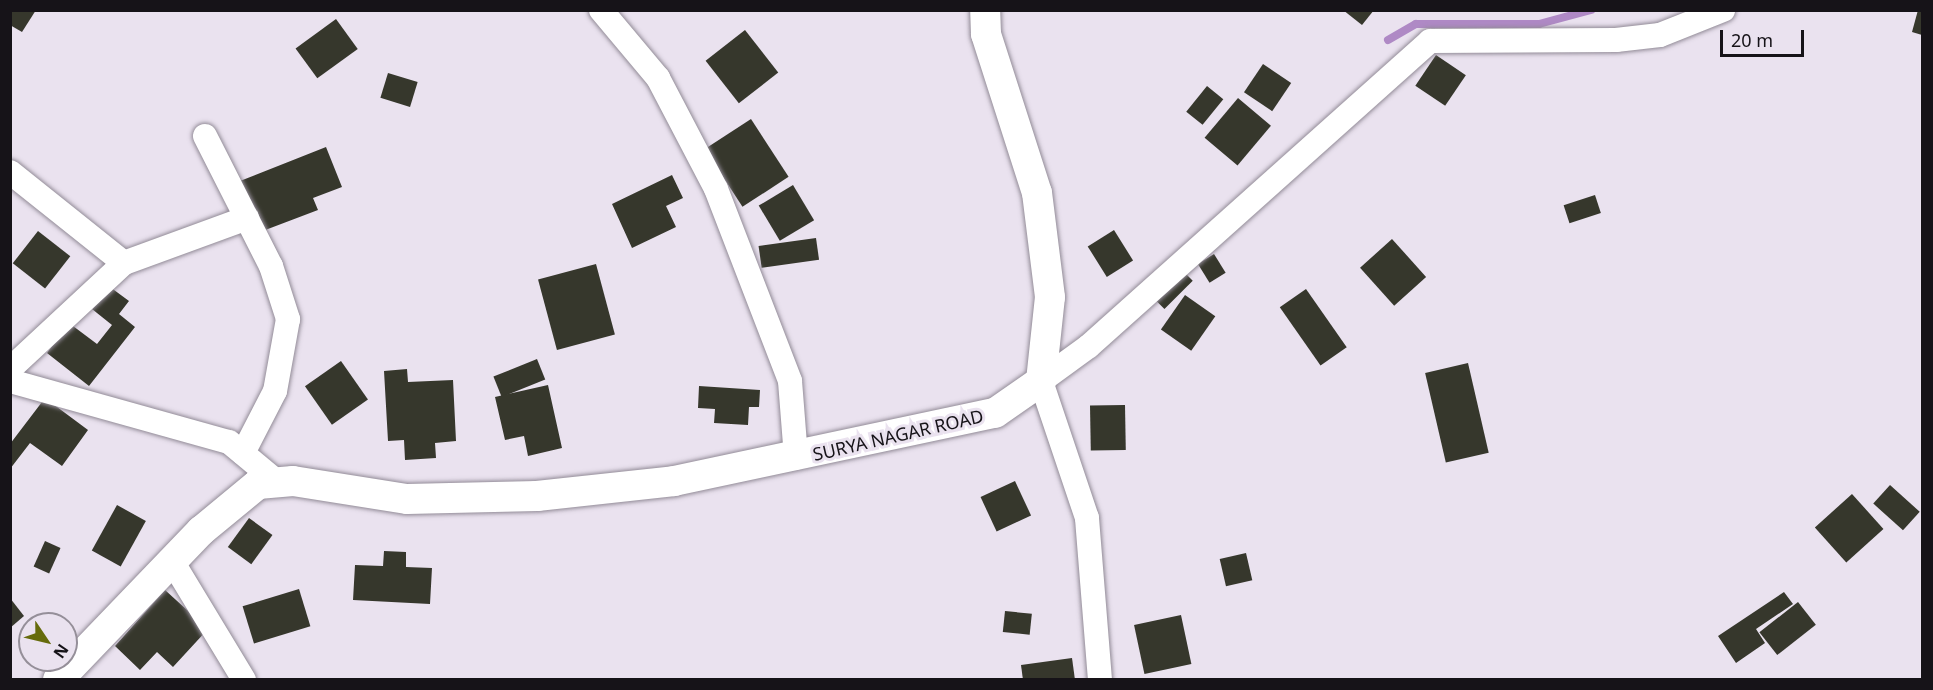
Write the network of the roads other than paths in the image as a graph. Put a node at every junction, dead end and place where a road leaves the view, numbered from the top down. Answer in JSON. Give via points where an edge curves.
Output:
{"nodes":[{"id":1,"x":601,"y":10,"type":"edge"},
{"id":2,"x":985,"y":10,"type":"edge"},
{"id":3,"x":1723,"y":10,"type":"edge"},
{"id":4,"x":205,"y":136,"type":"dead end"},
{"id":5,"x":10,"y":172,"type":"edge"},
{"id":6,"x":247,"y":218,"type":"junction"},
{"id":7,"x":124,"y":263,"type":"junction"},
{"id":8,"x":10,"y":369,"type":"edge"},
{"id":9,"x":10,"y":381,"type":"edge"},
{"id":10,"x":1041,"y":381,"type":"junction"},
{"id":11,"x":243,"y":453,"type":"junction"},
{"id":12,"x":796,"y":458,"type":"junction"},
{"id":13,"x":275,"y":480,"type":"junction"},
{"id":14,"x":172,"y":561,"type":"junction"},
{"id":15,"x":63,"y":676,"type":"edge"},
{"id":16,"x":244,"y":680,"type":"edge"},
{"id":17,"x":1100,"y":680,"type":"edge"}],
"edges":[{"from":1,"to":12,"type":"street","via":[[658,78],[716,189],[790,381]]},
{"from":2,"to":10,"type":"street","via":[[986,34],[1036,193],[1050,297]]},
{"from":3,"to":10,"type":"street","via":[[1660,35],[1616,40],[1430,41],[1089,346]]},
{"from":4,"to":6,"type":"street"},
{"from":5,"to":7,"type":"street"},
{"from":6,"to":7,"type":"street"},
{"from":6,"to":11,"type":"street","via":[[288,319],[274,391]]},
{"from":7,"to":8,"type":"street"},
{"from":9,"to":11,"type":"street","via":[[153,418],[229,442]]},
{"from":10,"to":12,"type":"street","name":"SURYA NAGAR ROAD","via":[[995,413]]},
{"from":10,"to":17,"type":"street","via":[[1087,518]]},
{"from":11,"to":13,"type":"street"},
{"from":12,"to":13,"type":"street","name":"SURYA NAGAR ROAD","via":[[674,481],[537,496],[407,500],[356,487]]},
{"from":13,"to":14,"type":"street","via":[[258,484]]},
{"from":14,"to":15,"type":"street","via":[[159,580]]},
{"from":14,"to":16,"type":"street"}]}
